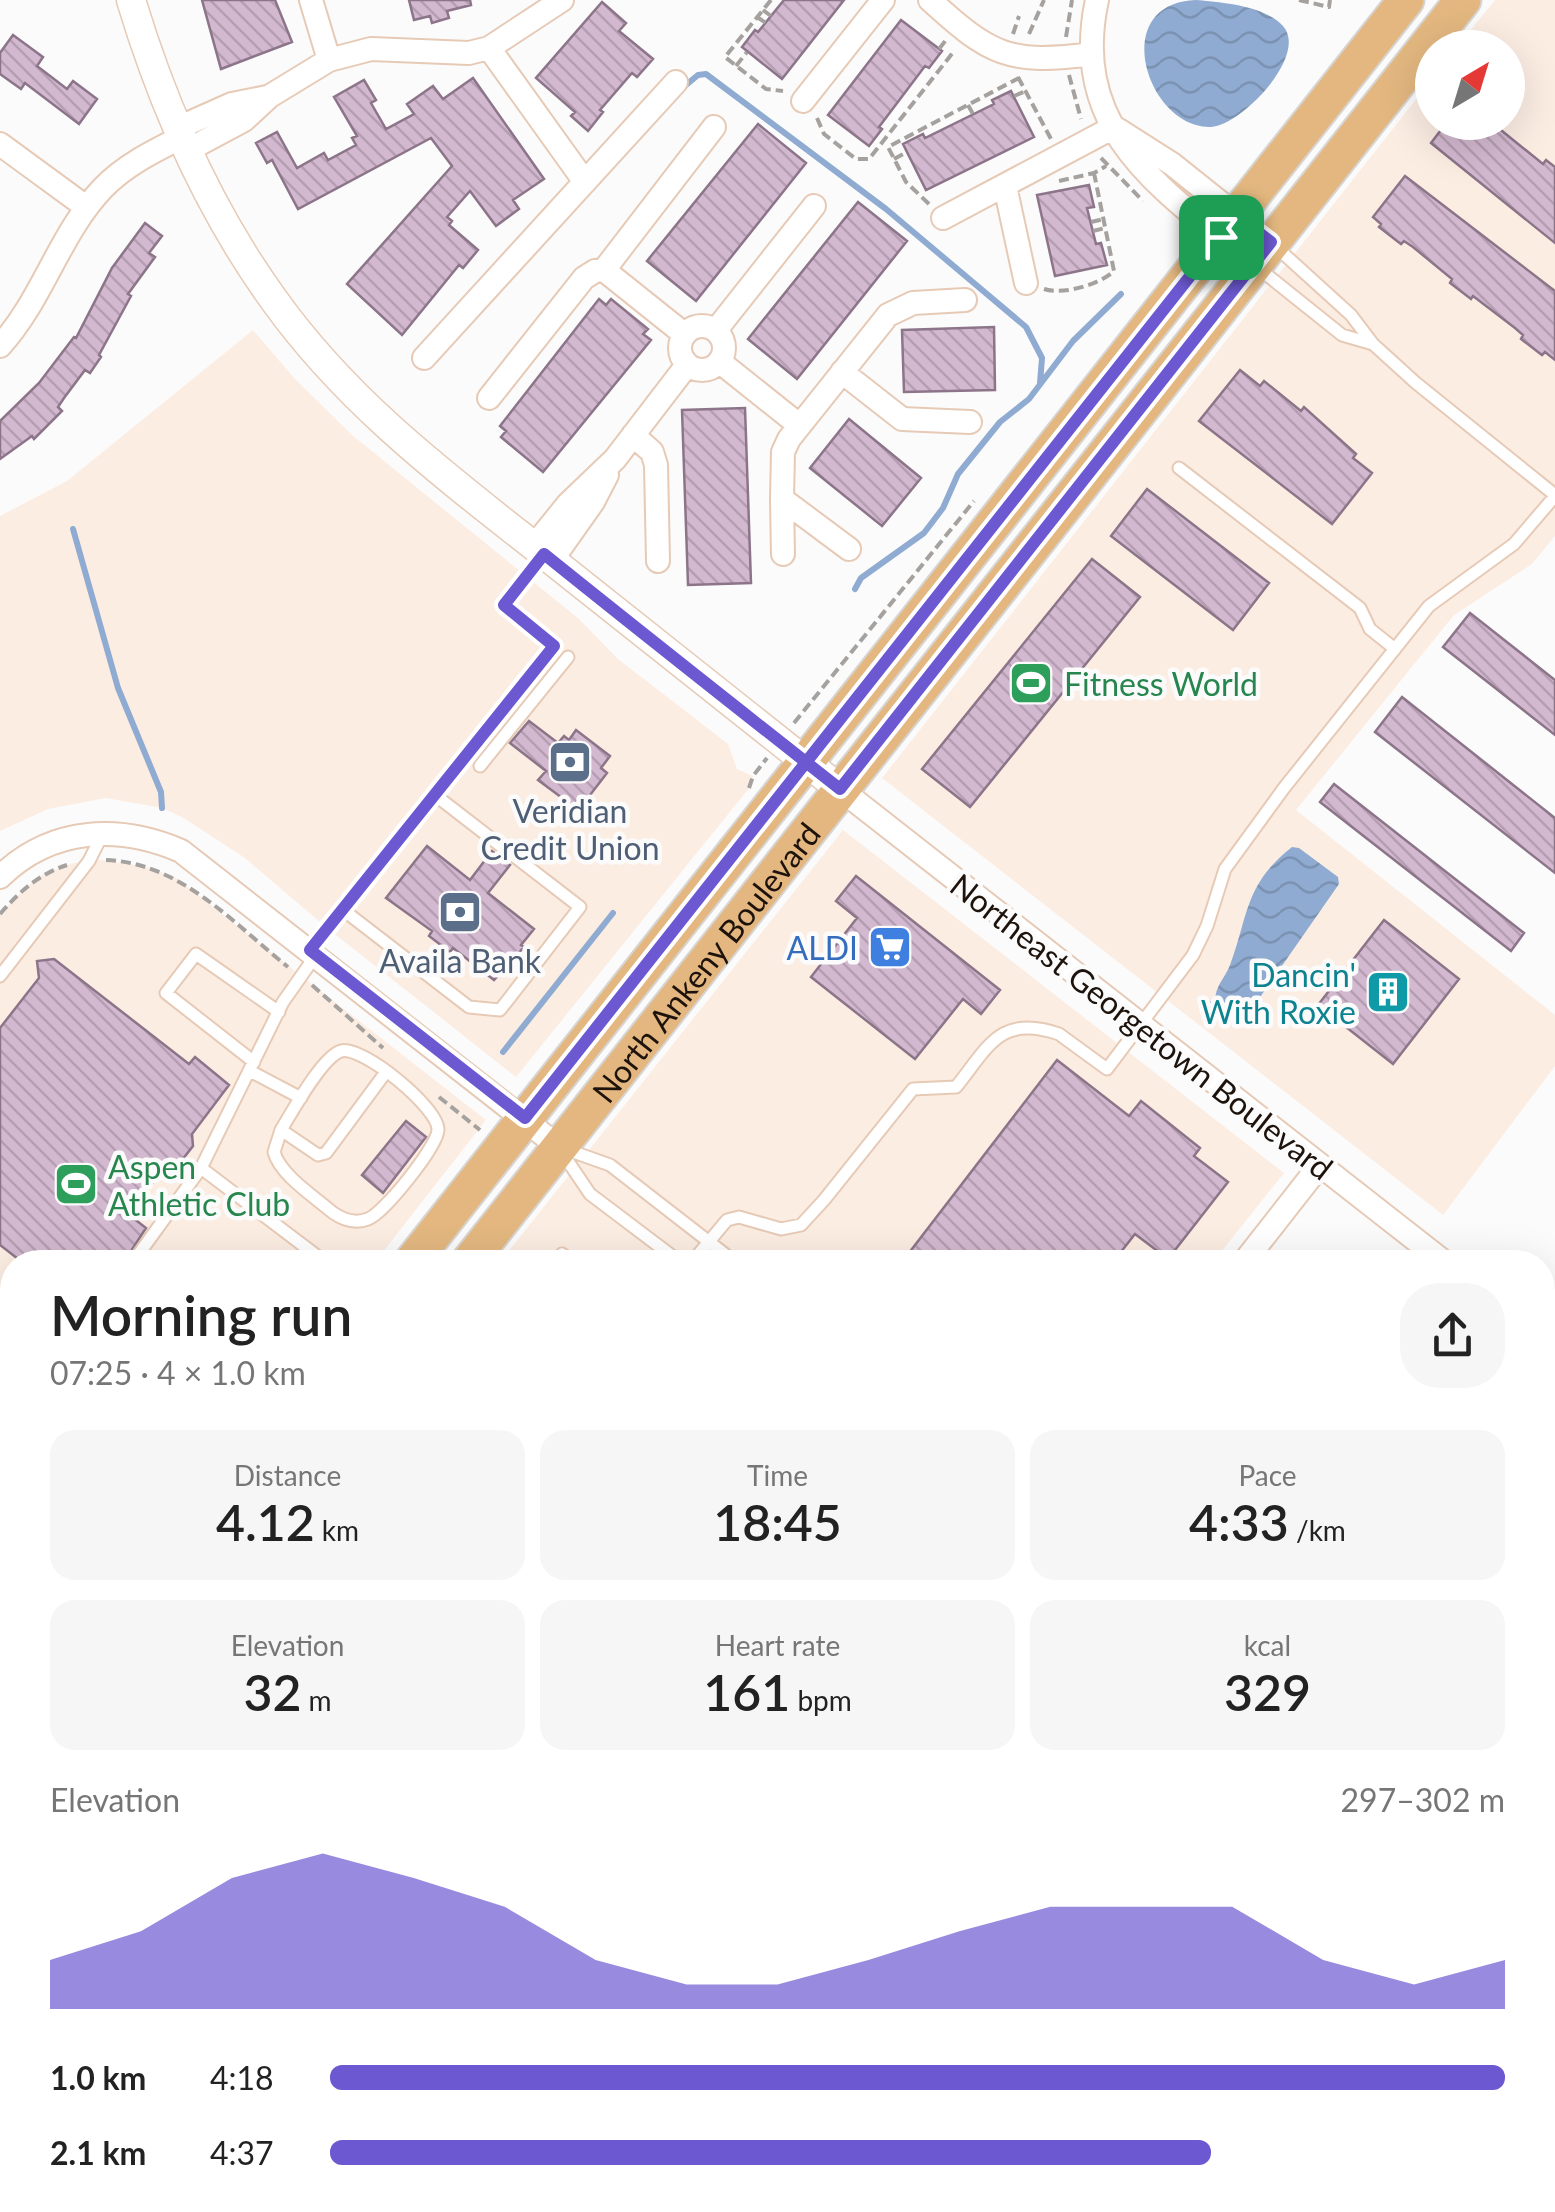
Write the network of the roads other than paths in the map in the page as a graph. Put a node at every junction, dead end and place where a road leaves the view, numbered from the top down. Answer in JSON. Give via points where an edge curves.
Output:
{"nodes":[{"id":1,"x":131,"y":0,"type":"edge"},
{"id":2,"x":311,"y":0,"type":"edge"},
{"id":3,"x":562,"y":0,"type":"edge"},
{"id":4,"x":883,"y":0,"type":"edge"},
{"id":5,"x":930,"y":0,"type":"edge"},
{"id":6,"x":1096,"y":0,"type":"edge"},
{"id":7,"x":1406,"y":0,"type":"edge"},
{"id":8,"x":1463,"y":0,"type":"edge"},
{"id":9,"x":490,"y":48,"type":"junction"},
{"id":10,"x":1092,"y":54,"type":"junction"},
{"id":11,"x":329,"y":60,"type":"junction"},
{"id":12,"x":676,"y":82,"type":"dead end"},
{"id":13,"x":803,"y":101,"type":"dead end"},
{"id":14,"x":714,"y":127,"type":"dead end"},
{"id":15,"x":1114,"y":127,"type":"junction"},
{"id":16,"x":183,"y":138,"type":"junction"},
{"id":17,"x":0,"y":144,"type":"edge"},
{"id":18,"x":584,"y":182,"type":"junction"},
{"id":19,"x":1005,"y":186,"type":"junction"},
{"id":20,"x":814,"y":206,"type":"dead end"},
{"id":21,"x":86,"y":208,"type":"junction"},
{"id":22,"x":943,"y":218,"type":"road end"},
{"id":23,"x":1229,"y":226,"type":"junction"},
{"id":24,"x":1262,"y":254,"type":"junction"},
{"id":25,"x":604,"y":270,"type":"junction"},
{"id":26,"x":1026,"y":283,"type":"road end"},
{"id":27,"x":965,"y":300,"type":"dead end"},
{"id":28,"x":716,"y":330,"type":"junction"},
{"id":29,"x":684,"y":334,"type":"junction"},
{"id":30,"x":1373,"y":344,"type":"junction"},
{"id":31,"x":0,"y":346,"type":"edge"},
{"id":32,"x":424,"y":358,"type":"dead end"},
{"id":33,"x":720,"y":362,"type":"junction"},
{"id":34,"x":688,"y":365,"type":"junction"},
{"id":35,"x":842,"y":372,"type":"junction"},
{"id":36,"x":489,"y":398,"type":"dead end"},
{"id":37,"x":970,"y":422,"type":"dead end"},
{"id":38,"x":799,"y":425,"type":"junction"},
{"id":39,"x":634,"y":435,"type":"junction"},
{"id":40,"x":1179,"y":468,"type":"dead end"},
{"id":41,"x":1555,"y":495,"type":"edge"},
{"id":42,"x":782,"y":499,"type":"junction"},
{"id":43,"x":849,"y":549,"type":"dead end"},
{"id":44,"x":543,"y":553,"type":"junction"},
{"id":45,"x":784,"y":554,"type":"dead end"},
{"id":46,"x":658,"y":561,"type":"dead end"},
{"id":47,"x":1395,"y":649,"type":"junction"},
{"id":48,"x":568,"y":657,"type":"dead end"},
{"id":49,"x":806,"y":762,"type":"junction"},
{"id":50,"x":480,"y":766,"type":"dead end"},
{"id":51,"x":840,"y":789,"type":"junction"},
{"id":52,"x":435,"y":794,"type":"junction"},
{"id":53,"x":103,"y":833,"type":"junction"},
{"id":54,"x":0,"y":877,"type":"edge"},
{"id":55,"x":342,"y":909,"type":"junction"},
{"id":56,"x":313,"y":952,"type":"junction"},
{"id":57,"x":0,"y":976,"type":"edge"},
{"id":58,"x":278,"y":1012,"type":"junction"},
{"id":59,"x":1141,"y":1025,"type":"junction"},
{"id":60,"x":252,"y":1066,"type":"junction"},
{"id":61,"x":386,"y":1072,"type":"junction"},
{"id":62,"x":301,"y":1098,"type":"junction"},
{"id":63,"x":525,"y":1118,"type":"junction"},
{"id":64,"x":281,"y":1130,"type":"junction"},
{"id":65,"x":559,"y":1147,"type":"junction"},
{"id":66,"x":1320,"y":1165,"type":"junction"},
{"id":67,"x":202,"y":1168,"type":"junction"},
{"id":68,"x":708,"y":1242,"type":"junction"},
{"id":69,"x":142,"y":1250,"type":"edge"},
{"id":70,"x":309,"y":1250,"type":"edge"},
{"id":71,"x":421,"y":1250,"type":"edge"},
{"id":72,"x":478,"y":1250,"type":"edge"},
{"id":73,"x":664,"y":1250,"type":"edge"},
{"id":74,"x":702,"y":1250,"type":"edge"},
{"id":75,"x":718,"y":1250,"type":"edge"},
{"id":76,"x":1253,"y":1250,"type":"edge"},
{"id":77,"x":1429,"y":1250,"type":"edge"}],
"edges":[{"from":1,"to":16,"type":"street"},
{"from":2,"to":11,"type":"street"},
{"from":3,"to":9,"type":"street"},
{"from":4,"to":13,"type":"street"},
{"from":5,"to":10,"type":"street","via":[[990,47],[1040,60]]},
{"from":6,"to":10,"type":"street"},
{"from":7,"to":23,"type":"main road","name":"North Ankeny Boulevard"},
{"from":8,"to":24,"type":"main road","name":"North Ankeny Boulevard"},
{"from":9,"to":11,"type":"street","via":[[444,54],[370,49]]},
{"from":9,"to":18,"type":"street"},
{"from":10,"to":15,"type":"street"},
{"from":11,"to":16,"type":"street","via":[[270,96],[232,104]]},
{"from":12,"to":18,"type":"street"},
{"from":14,"to":25,"type":"street"},
{"from":15,"to":19,"type":"street"},
{"from":15,"to":23,"type":"street","via":[[1149,147]]},
{"from":16,"to":21,"type":"street","via":[[127,167]]},
{"from":16,"to":44,"type":"street","via":[[240,250],[314,350],[391,432]]},
{"from":17,"to":21,"type":"street"},
{"from":18,"to":32,"type":"street"},
{"from":19,"to":22,"type":"street"},
{"from":19,"to":26,"type":"street"},
{"from":20,"to":28,"type":"street"},
{"from":21,"to":31,"type":"street"},
{"from":23,"to":24,"type":"street"},
{"from":23,"to":49,"type":"main road","name":"North Ankeny Boulevard"},
{"from":24,"to":30,"type":"lane","via":[[1351,315]]},
{"from":24,"to":30,"type":"lane","via":[[1342,334]]},
{"from":24,"to":51,"type":"main road","name":"North Ankeny Boulevard"},
{"from":25,"to":29,"type":"street"},
{"from":25,"to":36,"type":"street","via":[[584,278]]},
{"from":27,"to":35,"type":"street","via":[[897,309]]},
{"from":28,"to":29,"type":"street","via":[[694,327]]},
{"from":28,"to":33,"type":"street","via":[[724,345]]},
{"from":29,"to":34,"type":"street","via":[[680,353]]},
{"from":30,"to":41,"type":"lane"},
{"from":33,"to":34,"type":"street","via":[[700,371]]},
{"from":33,"to":38,"type":"street"},
{"from":34,"to":39,"type":"street"},
{"from":35,"to":37,"type":"street","via":[[902,418]]},
{"from":35,"to":38,"type":"street"},
{"from":38,"to":42,"type":"street","via":[[783,452]]},
{"from":39,"to":44,"type":"street","via":[[568,504]]},
{"from":39,"to":46,"type":"street","via":[[656,464]]},
{"from":40,"to":47,"type":"lane","via":[[1360,608],[1370,629]]},
{"from":41,"to":47,"type":"lane","via":[[1514,544],[1429,606]]},
{"from":42,"to":43,"type":"street"},
{"from":42,"to":45,"type":"street"},
{"from":44,"to":49,"type":"street"},
{"from":44,"to":52,"type":"lane","via":[[504,605],[554,646]]},
{"from":47,"to":59,"type":"lane","via":[[1238,848],[1196,952]]},
{"from":48,"to":50,"type":"lane"},
{"from":49,"to":51,"type":"street"},
{"from":49,"to":63,"type":"main road","name":"North Ankeny Boulevard"},
{"from":51,"to":59,"type":"street","name":"Northeast Georgetown Boulevard"},
{"from":51,"to":65,"type":"main road","name":"North Ankeny Boulevard"},
{"from":52,"to":55,"type":"lane"},
{"from":52,"to":55,"type":"lane","via":[[580,907],[500,1010],[470,1007]]},
{"from":53,"to":54,"type":"street","via":[[48,844]]},
{"from":53,"to":56,"type":"street","via":[[131,834],[181,851]]},
{"from":53,"to":57,"type":"lane","via":[[89,861]]},
{"from":55,"to":56,"type":"lane"},
{"from":56,"to":58,"type":"lane"},
{"from":56,"to":63,"type":"street"},
{"from":58,"to":60,"type":"lane"},
{"from":58,"to":60,"type":"lane","via":[[196,954],[166,992]]},
{"from":59,"to":66,"type":"street","name":"Northeast Georgetown Boulevard"},
{"from":59,"to":68,"type":"lane","via":[[1107,1069],[1058,1034],[1023,1026],[999,1034],[956,1088],[913,1089],[801,1225],[781,1229],[739,1217],[727,1220]]},
{"from":60,"to":62,"type":"lane"},
{"from":60,"to":67,"type":"lane"},
{"from":61,"to":62,"type":"lane","via":[[360,1054],[337,1052]]},
{"from":61,"to":64,"type":"lane","via":[[326,1152],[310,1152]]},
{"from":61,"to":64,"type":"lane","via":[[429,1108],[438,1130],[433,1146],[374,1217],[352,1222],[338,1216],[283,1168],[274,1152]]},
{"from":62,"to":64,"type":"lane"},
{"from":63,"to":65,"type":"street"},
{"from":63,"to":71,"type":"main road","name":"North Ankeny Boulevard"},
{"from":65,"to":68,"type":"lane","via":[[610,1165]]},
{"from":65,"to":72,"type":"main road","name":"North Ankeny Boulevard"},
{"from":65,"to":73,"type":"lane","via":[[590,1194]]},
{"from":66,"to":76,"type":"street"},
{"from":66,"to":77,"type":"street","name":"Northeast Georgetown Boulevard"},
{"from":67,"to":69,"type":"lane"},
{"from":67,"to":70,"type":"lane"},
{"from":68,"to":74,"type":"lane"},
{"from":68,"to":75,"type":"lane"}]}
